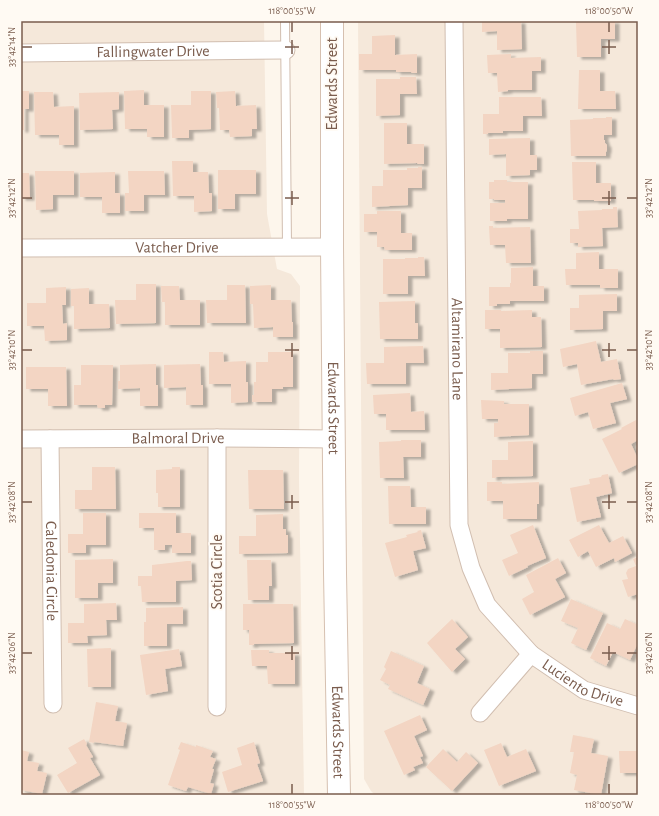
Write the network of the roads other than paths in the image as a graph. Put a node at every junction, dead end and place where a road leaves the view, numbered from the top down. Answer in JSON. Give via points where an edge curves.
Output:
{"nodes":[{"id":1,"x":285,"y":21,"type":"edge"},
{"id":2,"x":332,"y":21,"type":"edge"},
{"id":3,"x":454,"y":21,"type":"edge"},
{"id":4,"x":286,"y":50,"type":"junction"},
{"id":5,"x":21,"y":53,"type":"edge"},
{"id":6,"x":287,"y":246,"type":"junction"},
{"id":7,"x":332,"y":247,"type":"junction"},
{"id":8,"x":21,"y":248,"type":"edge"},
{"id":9,"x":218,"y":438,"type":"junction"},
{"id":10,"x":21,"y":439,"type":"edge"},
{"id":11,"x":50,"y":439,"type":"junction"},
{"id":12,"x":334,"y":439,"type":"junction"},
{"id":13,"x":531,"y":654,"type":"junction"},
{"id":14,"x":53,"y":704,"type":"dead end"},
{"id":15,"x":638,"y":706,"type":"edge"},
{"id":16,"x":216,"y":707,"type":"dead end"},
{"id":17,"x":480,"y":713,"type":"dead end"},
{"id":18,"x":339,"y":795,"type":"edge"}],
"edges":[{"from":1,"to":4,"type":"lane"},
{"from":2,"to":7,"type":"main road","name":"Edwards Street"},
{"from":3,"to":13,"type":"street","name":"Altamirano Lane","via":[[459,525],[471,568],[487,605]]},
{"from":4,"to":5,"type":"street","name":"Fallingwater Drive"},
{"from":4,"to":6,"type":"lane"},
{"from":6,"to":7,"type":"street","name":"Vatcher Drive"},
{"from":6,"to":8,"type":"street","name":"Vatcher Drive"},
{"from":7,"to":12,"type":"main road","name":"Edwards Street"},
{"from":9,"to":11,"type":"street","name":"Balmoral Drive"},
{"from":9,"to":12,"type":"street","name":"Balmoral Drive"},
{"from":9,"to":16,"type":"street","name":"Scotia Circle"},
{"from":10,"to":11,"type":"street","name":"Balmoral Drive"},
{"from":11,"to":14,"type":"street","name":"Caledonia Circle"},
{"from":12,"to":18,"type":"main road","name":"Edwards Street"},
{"from":13,"to":15,"type":"street","name":"Luciento Drive","via":[[584,690]]},
{"from":13,"to":17,"type":"street"}]}
